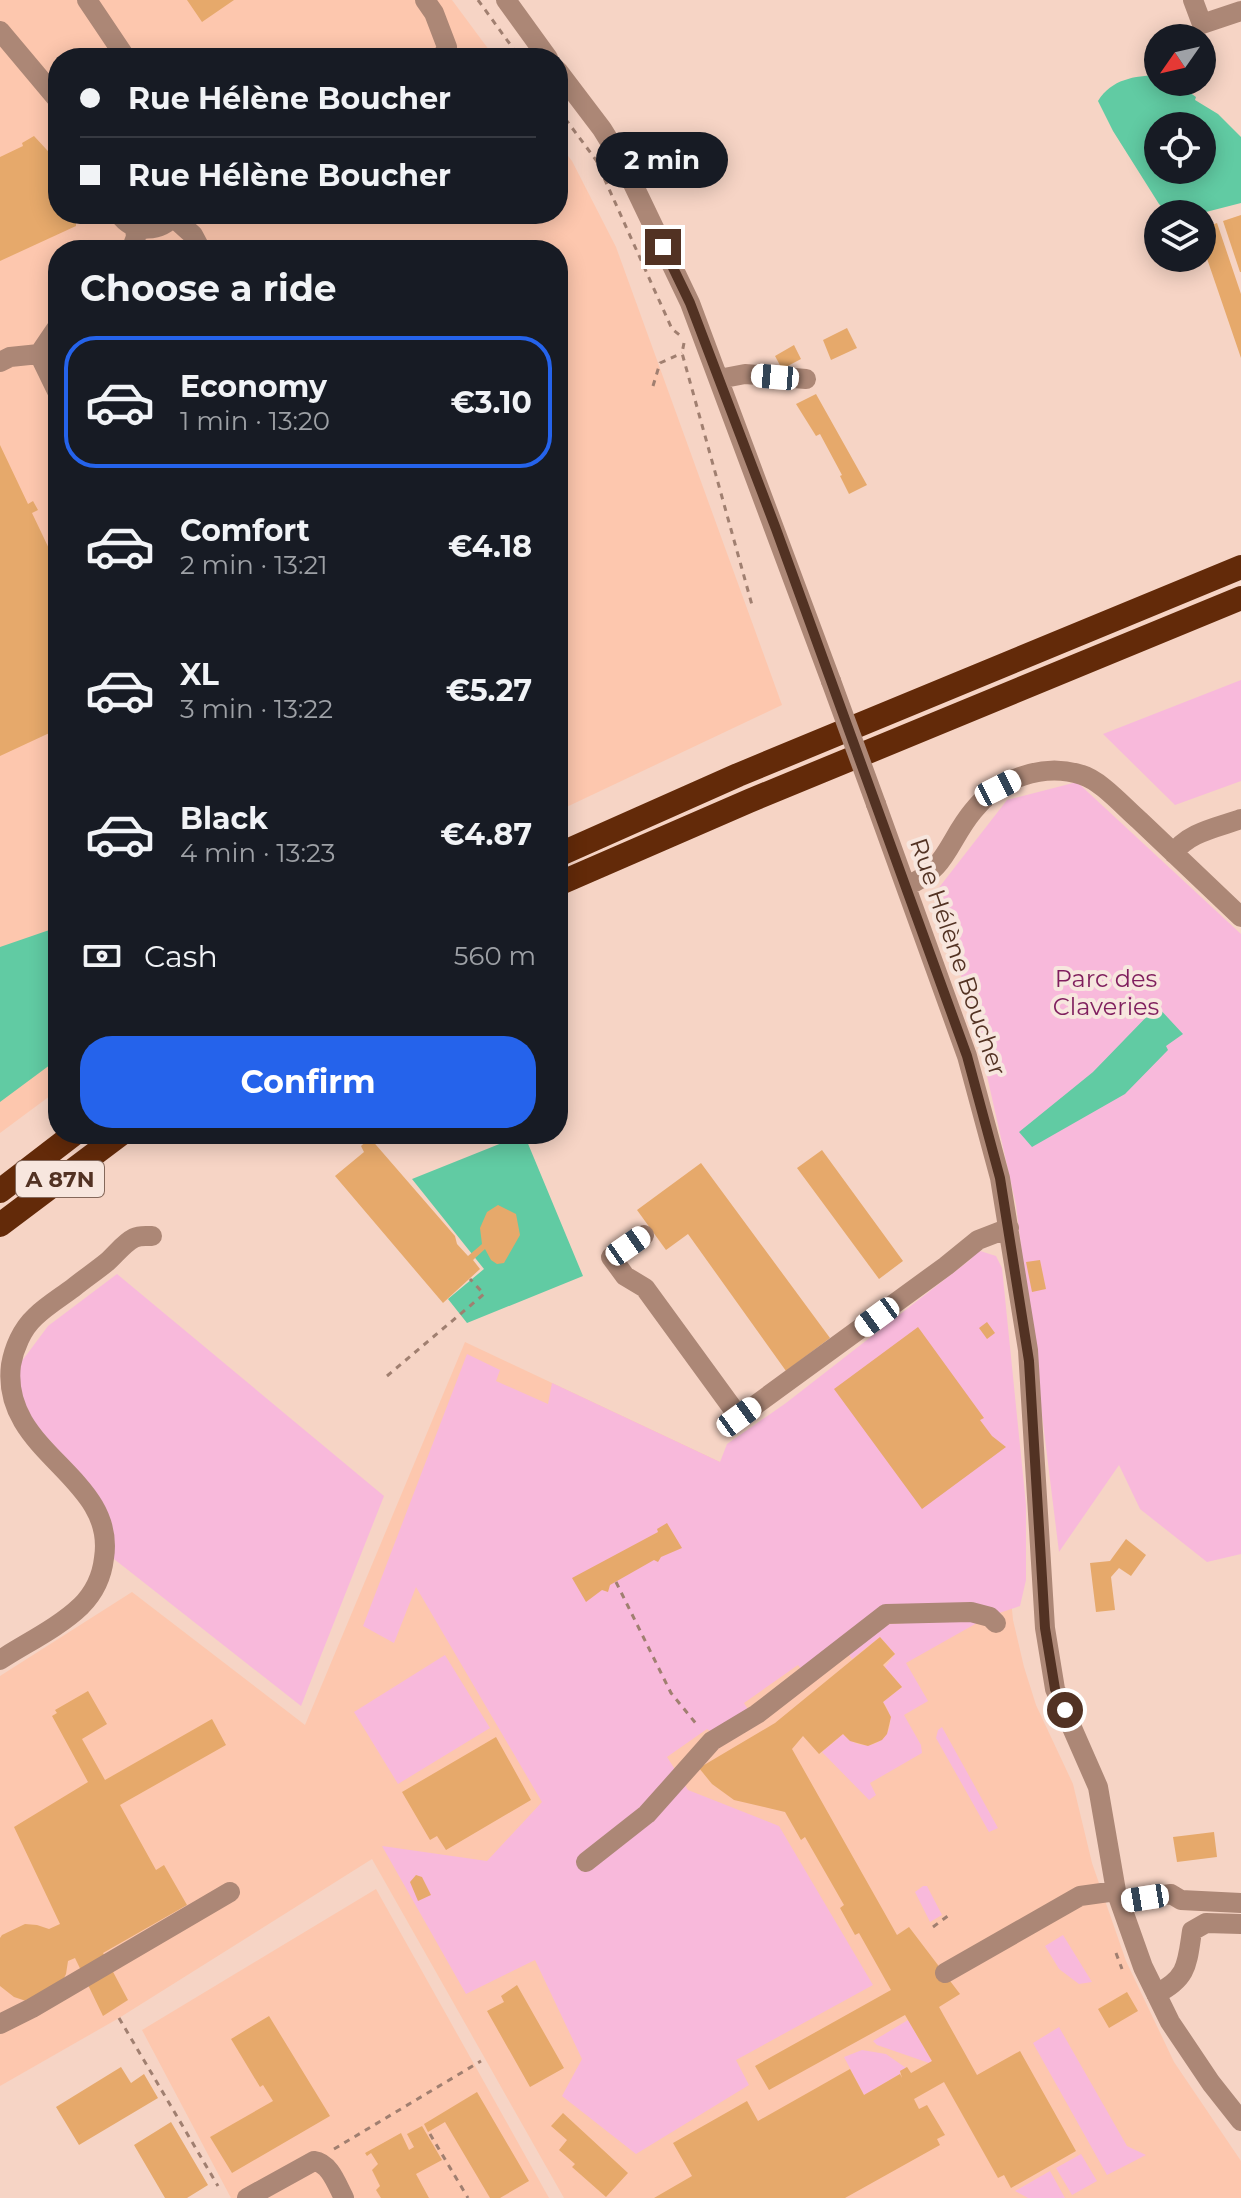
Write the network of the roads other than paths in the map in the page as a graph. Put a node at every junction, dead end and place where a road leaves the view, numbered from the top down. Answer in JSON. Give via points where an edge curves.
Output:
{"nodes":[{"id":1,"x":87,"y":0,"type":"edge"},
{"id":2,"x":425,"y":0,"type":"edge"},
{"id":3,"x":506,"y":0,"type":"edge"},
{"id":4,"x":1193,"y":0,"type":"edge"},
{"id":5,"x":1241,"y":11,"type":"edge"},
{"id":6,"x":4,"y":42,"type":"edge"},
{"id":7,"x":119,"y":48,"type":"edge"},
{"id":8,"x":447,"y":48,"type":"edge"},
{"id":9,"x":541,"y":48,"type":"edge"},
{"id":10,"x":48,"y":83,"type":"edge"},
{"id":11,"x":568,"y":84,"type":"edge"},
{"id":12,"x":142,"y":224,"type":"edge"},
{"id":13,"x":166,"y":224,"type":"edge"},
{"id":14,"x":183,"y":224,"type":"edge"},
{"id":15,"x":196,"y":240,"type":"edge"},
{"id":16,"x":48,"y":341,"type":"edge"},
{"id":17,"x":39,"y":354,"type":"junction"},
{"id":18,"x":0,"y":362,"type":"edge"},
{"id":19,"x":48,"y":372,"type":"edge"},
{"id":20,"x":719,"y":379,"type":"junction"},
{"id":21,"x":806,"y":379,"type":"dead end"},
{"id":22,"x":1241,"y":567,"type":"edge"},
{"id":23,"x":1241,"y":598,"type":"edge"},
{"id":24,"x":1241,"y":819,"type":"edge"},
{"id":25,"x":568,"y":851,"type":"edge"},
{"id":26,"x":1174,"y":854,"type":"junction"},
{"id":27,"x":568,"y":880,"type":"edge"},
{"id":28,"x":906,"y":886,"type":"junction"},
{"id":29,"x":1241,"y":917,"type":"edge"},
{"id":30,"x":61,"y":1144,"type":"edge"},
{"id":31,"x":108,"y":1144,"type":"edge"},
{"id":32,"x":0,"y":1191,"type":"edge"},
{"id":33,"x":0,"y":1225,"type":"edge"},
{"id":34,"x":1009,"y":1228,"type":"junction"},
{"id":35,"x":644,"y":1235,"type":"dead end"},
{"id":36,"x":152,"y":1236,"type":"dead end"},
{"id":37,"x":996,"y":1623,"type":"dead end"},
{"id":38,"x":0,"y":1660,"type":"edge"},
{"id":39,"x":586,"y":1862,"type":"dead end"},
{"id":40,"x":230,"y":1892,"type":"dead end"},
{"id":41,"x":1118,"y":1896,"type":"junction"},
{"id":42,"x":1241,"y":1903,"type":"edge"},
{"id":43,"x":1241,"y":1924,"type":"edge"},
{"id":44,"x":945,"y":1973,"type":"dead end"},
{"id":45,"x":1156,"y":1994,"type":"junction"},
{"id":46,"x":0,"y":2024,"type":"edge"},
{"id":47,"x":1241,"y":2121,"type":"edge"},
{"id":48,"x":247,"y":2198,"type":"edge"},
{"id":49,"x":344,"y":2198,"type":"edge"}],
"edges":[{"from":1,"to":7,"type":"street"},
{"from":2,"to":8,"type":"street"},
{"from":3,"to":9,"type":"street"},
{"from":4,"to":5,"type":"street","via":[[1202,24]]},
{"from":6,"to":10,"type":"street"},
{"from":11,"to":20,"type":"street","name":"Rue Hélène Boucher","via":[[623,163],[690,303]]},
{"from":12,"to":13,"type":"street"},
{"from":14,"to":15,"type":"street"},
{"from":16,"to":17,"type":"street"},
{"from":17,"to":18,"type":"street"},
{"from":17,"to":19,"type":"street"},
{"from":20,"to":21,"type":"street","via":[[745,374]]},
{"from":20,"to":28,"type":"street","name":"Rue Hélène Boucher","bridge":true},
{"from":22,"to":25,"type":"highway"},
{"from":23,"to":27,"type":"highway"},
{"from":24,"to":26,"type":"street","via":[[1187,839]]},
{"from":26,"to":28,"type":"street","via":[[1085,775],[1056,769],[1027,774],[998,788],[973,810],[942,862],[925,879]]},
{"from":26,"to":29,"type":"street"},
{"from":28,"to":34,"type":"street","name":"Rue Hélène Boucher","via":[[967,1056]]},
{"from":30,"to":32,"type":"highway","number":"A 87N"},
{"from":31,"to":33,"type":"highway","number":"A 87N"},
{"from":34,"to":35,"type":"street","via":[[978,1240],[739,1417],[645,1288],[625,1276],[611,1257]]},
{"from":34,"to":41,"type":"street","name":"Rue Hélène Boucher","via":[[1029,1361],[1045,1628],[1055,1689],[1098,1787]]},
{"from":36,"to":38,"type":"street","via":[[130,1240],[34,1318],[17,1343],[10,1372],[16,1413],[29,1435],[96,1509],[105,1552],[98,1581],[82,1605]]},
{"from":37,"to":39,"type":"street","via":[[971,1612],[886,1614],[757,1714],[712,1741],[647,1814]]},
{"from":40,"to":46,"type":"street"},
{"from":41,"to":42,"type":"street","via":[[1171,1894],[1181,1900]]},
{"from":41,"to":44,"type":"street","via":[[1080,1896]]},
{"from":41,"to":45,"type":"street","name":"Rue Hélène Boucher"},
{"from":43,"to":45,"type":"street","via":[[1206,1923],[1192,1931],[1185,1972]]},
{"from":45,"to":47,"type":"street","name":"Rue Hélène Boucher"},
{"from":48,"to":49,"type":"street","via":[[314,2161],[326,2166]]}]}
